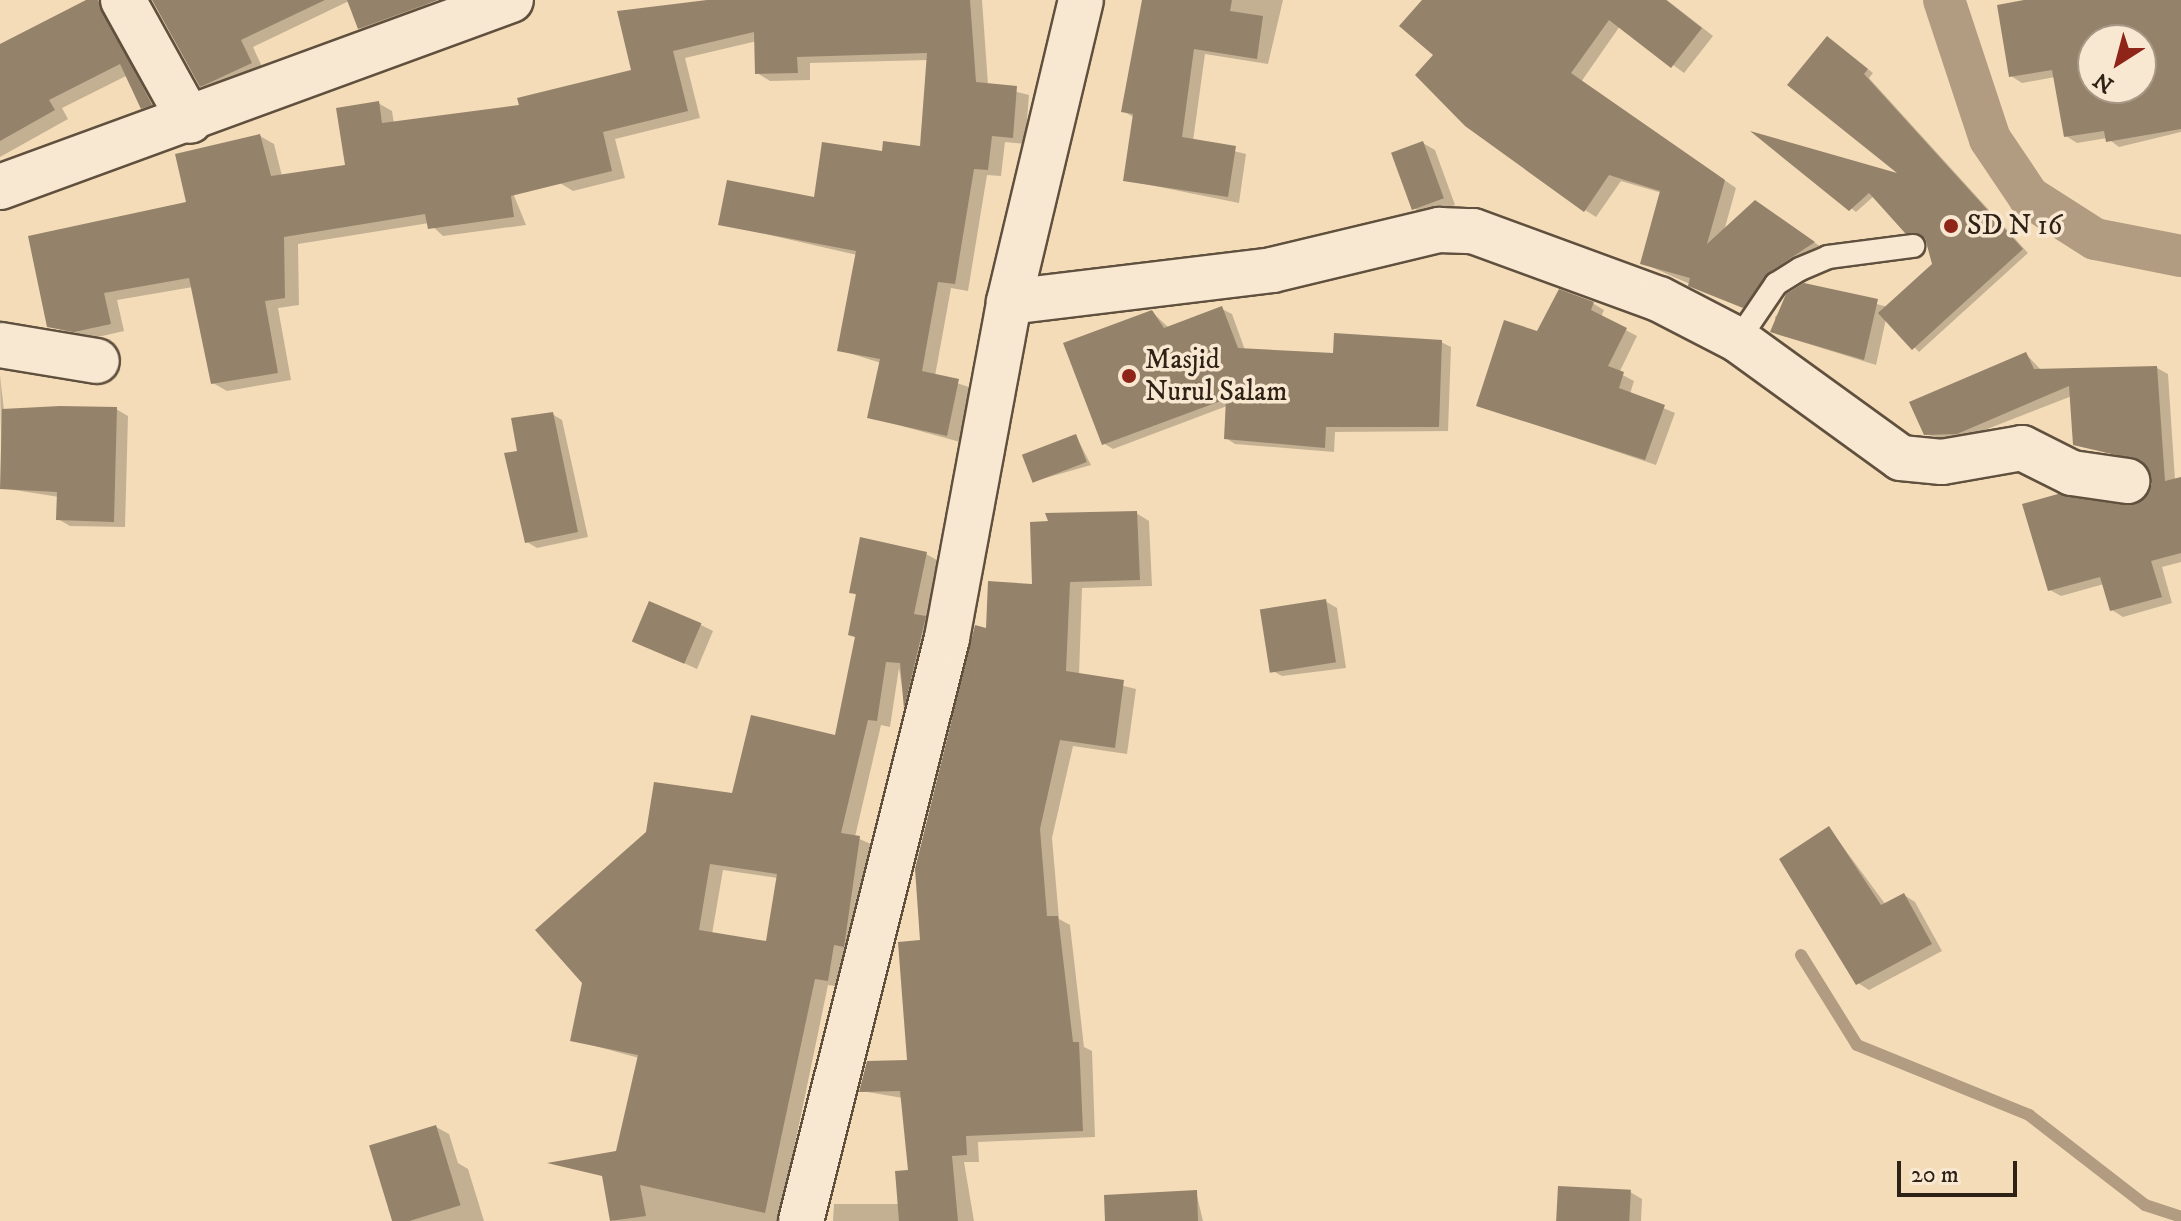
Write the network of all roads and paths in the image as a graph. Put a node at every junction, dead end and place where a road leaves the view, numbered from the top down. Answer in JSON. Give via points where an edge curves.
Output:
{"nodes":[{"id":1,"x":123,"y":0,"type":"edge"},
{"id":2,"x":511,"y":0,"type":"edge"},
{"id":3,"x":1081,"y":0,"type":"edge"},
{"id":4,"x":190,"y":121,"type":"junction"},
{"id":5,"x":0,"y":187,"type":"edge"},
{"id":6,"x":1913,"y":246,"type":"dead end"},
{"id":7,"x":1009,"y":302,"type":"junction"},
{"id":8,"x":1738,"y":340,"type":"junction"},
{"id":9,"x":0,"y":345,"type":"edge"},
{"id":10,"x":97,"y":361,"type":"dead end"},
{"id":11,"x":2127,"y":481,"type":"dead end"},
{"id":12,"x":801,"y":1221,"type":"edge"}],
"edges":[{"from":1,"to":4,"type":"street"},
{"from":2,"to":4,"type":"street"},
{"from":3,"to":7,"type":"street"},
{"from":4,"to":5,"type":"street"},
{"from":6,"to":8,"type":"lane","via":[[1828,257],[1800,269],[1776,284]]},
{"from":7,"to":8,"type":"street","via":[[1272,270],[1439,230],[1473,231],[1659,299]]},
{"from":7,"to":12,"type":"street","via":[[947,638]]},
{"from":8,"to":11,"type":"street","via":[[1901,458],[1942,462],[2022,448],[2072,473]]},
{"from":9,"to":10,"type":"street"}]}
